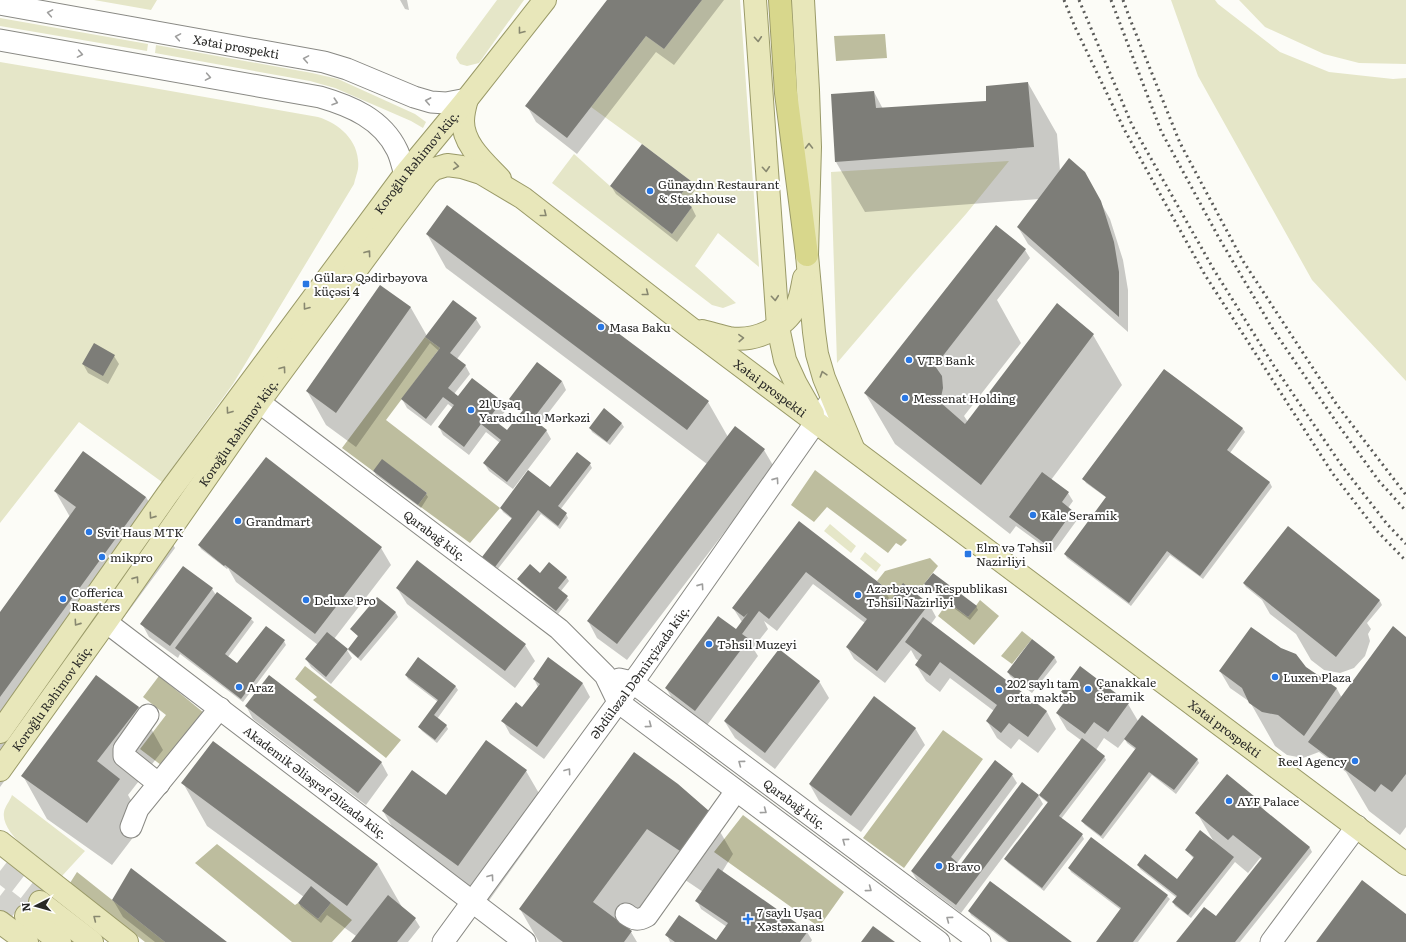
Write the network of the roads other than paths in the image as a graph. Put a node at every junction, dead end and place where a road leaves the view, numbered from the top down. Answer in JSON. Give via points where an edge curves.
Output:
{"nodes":[{"id":1,"x":545,"y":0,"type":"edge"},
{"id":2,"x":755,"y":0,"type":"edge"},
{"id":3,"x":780,"y":0,"type":"edge"},
{"id":4,"x":803,"y":0,"type":"edge"},
{"id":5,"x":0,"y":4,"type":"edge"},
{"id":6,"x":0,"y":40,"type":"edge"},
{"id":7,"x":467,"y":99,"type":"junction"},
{"id":8,"x":405,"y":174,"type":"junction"},
{"id":9,"x":512,"y":191,"type":"junction"},
{"id":10,"x":807,"y":255,"type":"junction"},
{"id":11,"x":690,"y":327,"type":"junction"},
{"id":12,"x":778,"y":327,"type":"junction"},
{"id":13,"x":832,"y":398,"type":"junction"},
{"id":14,"x":259,"y":402,"type":"junction"},
{"id":15,"x":817,"y":422,"type":"junction"},
{"id":16,"x":854,"y":449,"type":"junction"},
{"id":17,"x":106,"y":622,"type":"junction"},
{"id":18,"x":605,"y":675,"type":"junction"},
{"id":19,"x":632,"y":682,"type":"junction"},
{"id":20,"x":618,"y":702,"type":"junction"},
{"id":21,"x":220,"y":708,"type":"junction"},
{"id":22,"x":148,"y":715,"type":"dead end"},
{"id":23,"x":0,"y":732,"type":"edge"},
{"id":24,"x":0,"y":770,"type":"edge"},
{"id":25,"x":159,"y":784,"type":"junction"},
{"id":26,"x":736,"y":791,"type":"junction"},
{"id":27,"x":1357,"y":826,"type":"junction"},
{"id":28,"x":131,"y":827,"type":"dead end"},
{"id":29,"x":0,"y":842,"type":"edge"},
{"id":30,"x":1406,"y":864,"type":"edge"},
{"id":31,"x":473,"y":902,"type":"junction"},
{"id":32,"x":626,"y":914,"type":"dead end"},
{"id":33,"x":0,"y":922,"type":"edge"},
{"id":34,"x":27,"y":942,"type":"edge"},
{"id":35,"x":60,"y":942,"type":"edge"},
{"id":36,"x":92,"y":942,"type":"edge"},
{"id":37,"x":127,"y":942,"type":"edge"},
{"id":38,"x":443,"y":942,"type":"edge"},
{"id":39,"x":525,"y":942,"type":"edge"},
{"id":40,"x":939,"y":942,"type":"edge"},
{"id":41,"x":980,"y":942,"type":"edge"},
{"id":42,"x":1271,"y":942,"type":"edge"}],
"edges":[{"from":1,"to":7,"type":"main road","name":"Koroğlu Rəhimov küç.","one_way":true},
{"from":2,"to":12,"type":"main road","one_way":true},
{"from":3,"to":10,"type":"highway","via":[[786,93]]},
{"from":10,"to":4,"type":"main road","one_way":true,"via":[[810,147]]},
{"from":7,"to":5,"type":"street","name":"Xətai prospekti","one_way":true,"via":[[446,103],[431,102],[324,62]]},
{"from":6,"to":8,"type":"street","one_way":true,"via":[[337,102],[362,113],[383,130],[398,151]]},
{"from":7,"to":8,"type":"main road","name":"Koroğlu Rəhimov küç."},
{"from":7,"to":9,"type":"main road","via":[[463,122],[471,146]]},
{"from":8,"to":23,"type":"main road","name":"Koroğlu Rəhimov küç.","one_way":true,"via":[[167,495]]},
{"from":9,"to":11,"type":"main road","name":"Xətai prospekti","one_way":true},
{"from":14,"to":9,"type":"main road","name":"Koroğlu Rəhimov küç.","one_way":true,"via":[[434,169],[447,165],[462,167],[481,173]]},
{"from":10,"to":12,"type":"main road","via":[[798,304]]},
{"from":13,"to":10,"type":"main road","one_way":true,"via":[[817,354]]},
{"from":11,"to":12,"type":"main road","one_way":true,"via":[[730,338],[759,336]]},
{"from":11,"to":15,"type":"main road","name":"Xətai prospekti"},
{"from":12,"to":15,"type":"main road","via":[[785,360]]},
{"from":13,"to":15,"type":"street","name":"Əbdüləzəl DƏmirçizadə küç."},
{"from":13,"to":16,"type":"main road"},
{"from":17,"to":14,"type":"main road","name":"Koroğlu Rəhimov küç.","one_way":true},
{"from":14,"to":18,"type":"street","name":"Qarabağ küç.","via":[[559,629]]},
{"from":15,"to":16,"type":"main road","name":"Xətai prospekti"},
{"from":19,"to":15,"type":"street","name":"Əbdüləzəl DƏmirçizadə küç.","one_way":true},
{"from":16,"to":27,"type":"main road","name":"Xətai prospekti"},
{"from":17,"to":21,"type":"street","name":"Akademik Əliəşrəf Əlizadə küç."},
{"from":17,"to":24,"type":"main road","name":"Koroğlu Rəhimov küç."},
{"from":18,"to":19,"type":"street","name":"Qarabağ küç."},
{"from":18,"to":20,"type":"street","name":"Qarabağ küç."},
{"from":19,"to":20,"type":"street","name":"Əbdüləzəl DƏmirçizadə küç."},
{"from":41,"to":19,"type":"street","name":"Qarabağ küç.","one_way":true},
{"from":20,"to":26,"type":"street","name":"Qarabağ küç.","one_way":true},
{"from":31,"to":20,"type":"street","name":"Əbdüləzəl DƏmirçizadə küç.","one_way":true},
{"from":21,"to":25,"type":"street"},
{"from":21,"to":31,"type":"street","name":"Akademik Əliəşrəf Əlizadə küç."},
{"from":22,"to":25,"type":"street","via":[[124,749],[124,756]]},
{"from":25,"to":28,"type":"street","via":[[138,809]]},
{"from":26,"to":32,"type":"street","via":[[647,916],[633,920]]},
{"from":26,"to":40,"type":"street","name":"Qarabağ küç.","one_way":true},
{"from":27,"to":30,"type":"main road","name":"Xətai prospekti"},
{"from":27,"to":42,"type":"street"},
{"from":37,"to":29,"type":"main road","one_way":true},
{"from":31,"to":38,"type":"street","name":"Əbdüləzəl DƏmirçizadə küç."},
{"from":31,"to":39,"type":"street","name":"Akademik Əliəşrəf Əlizadə küç."},
{"from":33,"to":34,"type":"main road"},
{"from":35,"to":36,"type":"main road","via":[[33,909]]}]}
